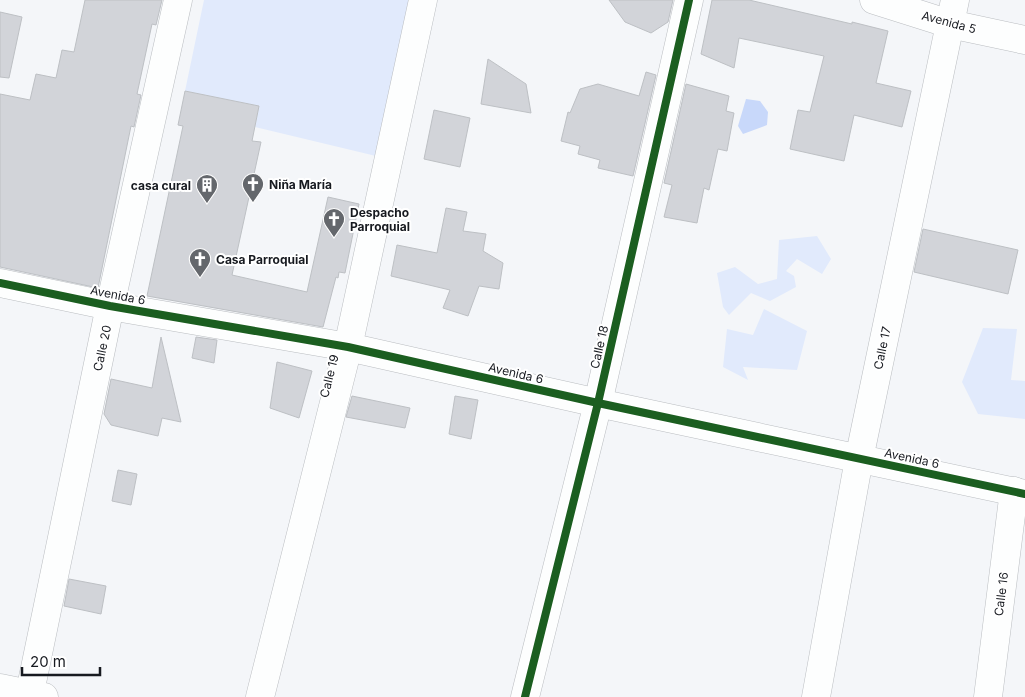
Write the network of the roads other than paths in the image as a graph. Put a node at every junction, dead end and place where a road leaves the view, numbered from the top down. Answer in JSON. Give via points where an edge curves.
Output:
{"nodes":[{"id":1,"x":178,"y":0,"type":"edge"},
{"id":2,"x":423,"y":0,"type":"edge"},
{"id":3,"x":689,"y":0,"type":"edge"},
{"id":4,"x":874,"y":0,"type":"edge"},
{"id":5,"x":953,"y":12,"type":"edge"},
{"id":6,"x":1025,"y":40,"type":"edge"},
{"id":7,"x":0,"y":283,"type":"edge"},
{"id":8,"x":110,"y":306,"type":"junction"},
{"id":9,"x":348,"y":347,"type":"junction"},
{"id":10,"x":598,"y":403,"type":"junction"},
{"id":11,"x":858,"y":459,"type":"junction"},
{"id":12,"x":1019,"y":492,"type":"edge"},
{"id":13,"x":0,"y":688,"type":"edge"},
{"id":14,"x":34,"y":696,"type":"edge"},
{"id":15,"x":260,"y":697,"type":"edge"},
{"id":16,"x":525,"y":697,"type":"edge"},
{"id":17,"x":816,"y":697,"type":"edge"},
{"id":18,"x":988,"y":697,"type":"edge"}],
"edges":[{"from":1,"to":8,"type":"street","name":"Calle 20"},
{"from":2,"to":9,"type":"street","name":"Calle 19"},
{"from":3,"to":10,"type":"street","name":"Calle 18"},
{"from":4,"to":5,"type":"street","name":"Avenida 5"},
{"from":5,"to":6,"type":"street","name":"Avenida 5"},
{"from":5,"to":11,"type":"street","name":"Calle 17"},
{"from":7,"to":8,"type":"street","name":"Avenida 6"},
{"from":8,"to":9,"type":"street","name":"Avenida 6"},
{"from":8,"to":14,"type":"street","name":"Calle 20"},
{"from":9,"to":10,"type":"street","name":"Avenida 6"},
{"from":9,"to":15,"type":"street","name":"Calle 19"},
{"from":10,"to":11,"type":"street","name":"Avenida 6"},
{"from":10,"to":16,"type":"street","name":"Calle 18"},
{"from":11,"to":12,"type":"street","name":"Avenida 6"},
{"from":11,"to":17,"type":"street","name":"Calle 17"},
{"from":12,"to":18,"type":"street","name":"Calle 16"},
{"from":13,"to":14,"type":"street"}]}
